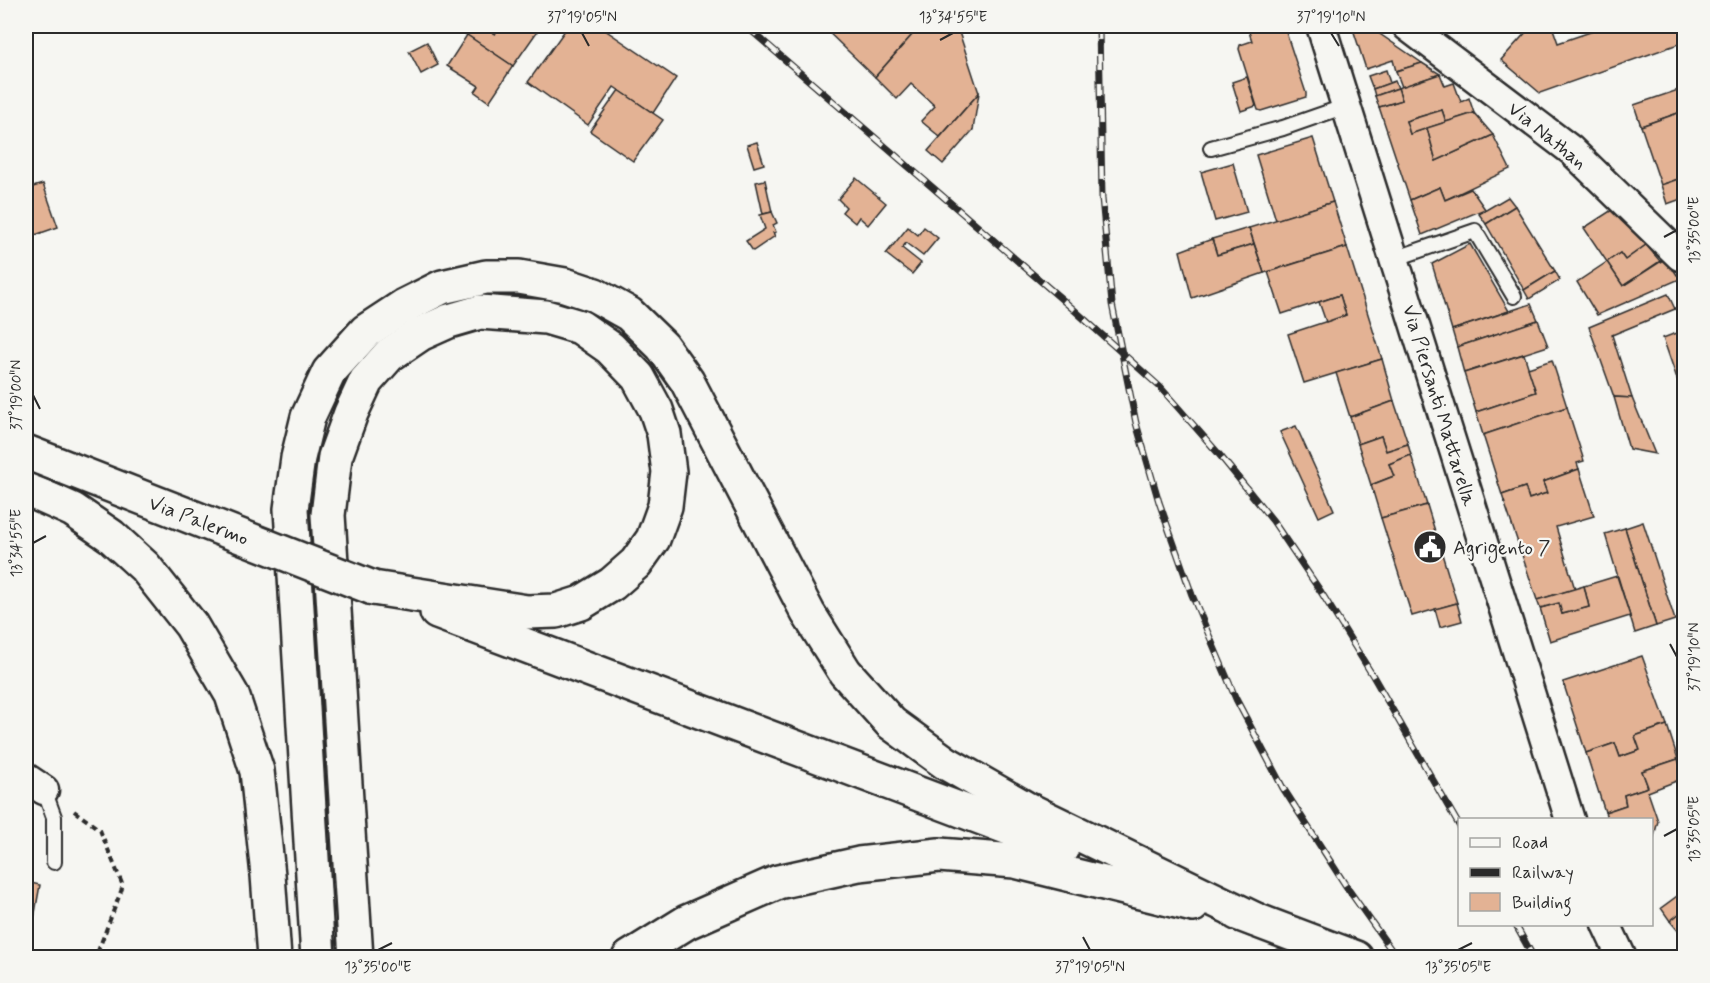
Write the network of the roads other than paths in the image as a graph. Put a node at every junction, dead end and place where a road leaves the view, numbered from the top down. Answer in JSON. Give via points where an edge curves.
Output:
{"nodes":[{"id":1,"x":1321,"y":26,"type":"edge"},
{"id":2,"x":1407,"y":26,"type":"edge"},
{"id":3,"x":1346,"y":106,"type":"junction"},
{"id":4,"x":1211,"y":148,"type":"dead end"},
{"id":5,"x":1680,"y":256,"type":"dead end"},
{"id":6,"x":1395,"y":260,"type":"junction"},
{"id":7,"x":1514,"y":296,"type":"dead end"},
{"id":8,"x":26,"y":452,"type":"edge"},
{"id":9,"x":26,"y":489,"type":"edge"},
{"id":10,"x":373,"y":588,"type":"junction"},
{"id":11,"x":35,"y":784,"type":"edge"},
{"id":12,"x":1570,"y":818,"type":"edge"},
{"id":13,"x":54,"y":862,"type":"dead end"},
{"id":14,"x":1256,"y":920,"type":"junction"},
{"id":15,"x":1607,"y":926,"type":"edge"},
{"id":16,"x":274,"y":957,"type":"edge"},
{"id":17,"x":318,"y":957,"type":"edge"},
{"id":18,"x":356,"y":957,"type":"edge"},
{"id":19,"x":629,"y":957,"type":"edge"},
{"id":20,"x":1356,"y":957,"type":"edge"},
{"id":21,"x":1622,"y":957,"type":"edge"}],
"edges":[{"from":1,"to":3,"type":"street","name":"Via Piersanti Mattarella"},
{"from":2,"to":5,"type":"street","name":"Via Nathan","via":[[1571,150]]},
{"from":3,"to":4,"type":"lane"},
{"from":3,"to":6,"type":"street","name":"Via Piersanti Mattarella"},
{"from":6,"to":7,"type":"lane","via":[[1475,231]]},
{"from":6,"to":12,"type":"street","name":"Via Piersanti Mattarella"},
{"from":8,"to":10,"type":"main road","name":"Via Palermo","bridge":true},
{"from":9,"to":16,"type":"main road","via":[[73,510],[111,536],[145,567],[191,625],[232,695],[257,771]]},
{"from":10,"to":14,"type":"main road"},
{"from":10,"to":18,"type":"main road","via":[[527,612],[556,611],[581,603],[612,584],[636,563],[653,539],[665,506],[668,483],[664,434],[638,377],[610,348],[580,327],[546,317],[480,312],[420,334],[389,355],[366,381],[335,457],[328,515]]},
{"from":11,"to":13,"type":"lane","via":[[54,817]]},
{"from":14,"to":17,"type":"main road","via":[[1004,797],[946,763],[891,723],[845,672],[808,613],[687,381],[662,346],[629,314],[596,295],[519,277],[486,278],[442,287],[366,331],[329,372],[308,417],[291,509]]},
{"from":14,"to":19,"type":"main road","via":[[1015,861],[939,855],[859,864],[778,882],[687,922]]},
{"from":14,"to":20,"type":"main road"},
{"from":15,"to":21,"type":"street"}]}
